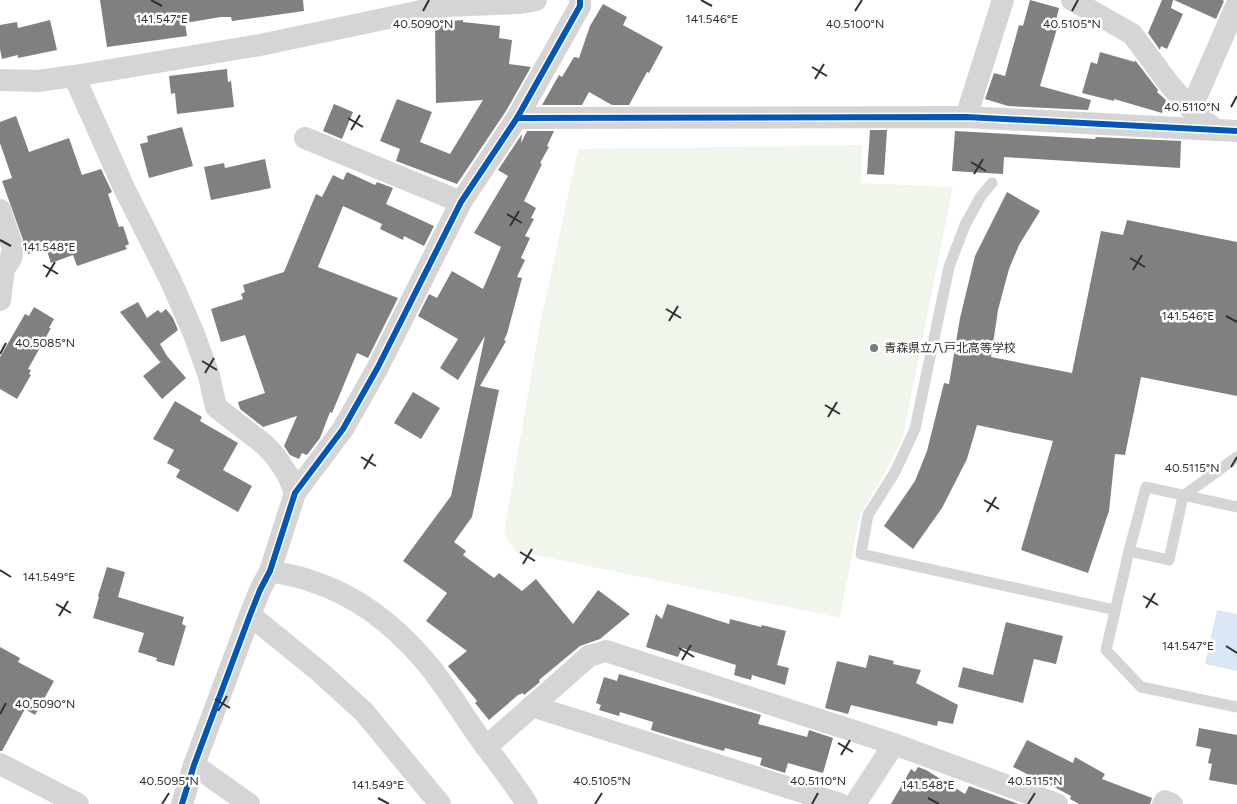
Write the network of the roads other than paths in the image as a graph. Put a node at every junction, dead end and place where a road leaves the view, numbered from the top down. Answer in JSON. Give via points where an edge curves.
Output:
{"nodes":[{"id":1,"x":536,"y":0,"type":"edge"},
{"id":2,"x":580,"y":0,"type":"edge"},
{"id":3,"x":1003,"y":0,"type":"edge"},
{"id":4,"x":1072,"y":0,"type":"edge"},
{"id":5,"x":1237,"y":4,"type":"edge"},
{"id":6,"x":384,"y":10,"type":"edge"},
{"id":7,"x":74,"y":76,"type":"junction"},
{"id":8,"x":0,"y":80,"type":"edge"},
{"id":9,"x":1191,"y":109,"type":"junction"},
{"id":10,"x":966,"y":117,"type":"junction"},
{"id":11,"x":517,"y":118,"type":"junction"},
{"id":12,"x":1215,"y":130,"type":"junction"},
{"id":13,"x":1237,"y":131,"type":"edge"},
{"id":14,"x":305,"y":138,"type":"dead end"},
{"id":15,"x":992,"y":183,"type":"dead end"},
{"id":16,"x":460,"y":202,"type":"junction"},
{"id":17,"x":0,"y":210,"type":"edge"},
{"id":18,"x":0,"y":300,"type":"edge"},
{"id":19,"x":1237,"y":457,"type":"edge"},
{"id":20,"x":295,"y":493,"type":"junction"},
{"id":21,"x":1183,"y":496,"type":"junction"},
{"id":22,"x":1237,"y":507,"type":"edge"},
{"id":23,"x":1129,"y":551,"type":"junction"},
{"id":24,"x":270,"y":571,"type":"junction"},
{"id":25,"x":1115,"y":610,"type":"junction"},
{"id":26,"x":250,"y":615,"type":"junction"},
{"id":27,"x":532,"y":706,"type":"junction"},
{"id":28,"x":1237,"y":707,"type":"edge"},
{"id":29,"x":894,"y":744,"type":"junction"},
{"id":30,"x":486,"y":748,"type":"junction"},
{"id":31,"x":0,"y":764,"type":"edge"},
{"id":32,"x":194,"y":765,"type":"junction"},
{"id":33,"x":1022,"y":798,"type":"edge"},
{"id":34,"x":78,"y":804,"type":"edge"},
{"id":35,"x":182,"y":804,"type":"edge"},
{"id":36,"x":249,"y":804,"type":"edge"},
{"id":37,"x":440,"y":804,"type":"edge"},
{"id":38,"x":527,"y":804,"type":"edge"},
{"id":39,"x":840,"y":804,"type":"edge"},
{"id":40,"x":855,"y":804,"type":"edge"},
{"id":41,"x":1057,"y":804,"type":"edge"},
{"id":42,"x":1163,"y":804,"type":"edge"},
{"id":43,"x":1172,"y":804,"type":"edge"}],
"edges":[{"from":1,"to":6,"type":"street"},
{"from":2,"to":11,"type":"street","via":[[580,6]]},
{"from":3,"to":10,"type":"street"},
{"from":4,"to":9,"type":"street","via":[[1132,34]]},
{"from":5,"to":9,"type":"street"},
{"from":6,"to":7,"type":"street","via":[[260,45]]},
{"from":7,"to":8,"type":"street","via":[[37,81]]},
{"from":7,"to":20,"type":"street","via":[[124,190],[194,334],[216,407],[265,445],[288,475]]},
{"from":9,"to":12,"type":"street"},
{"from":10,"to":11,"type":"street"},
{"from":10,"to":12,"type":"street"},
{"from":11,"to":16,"type":"street"},
{"from":12,"to":13,"type":"street"},
{"from":14,"to":16,"type":"street"},
{"from":15,"to":25,"type":"lane","via":[[965,225],[949,267],[915,429],[895,472],[868,515],[861,554]]},
{"from":16,"to":20,"type":"street","via":[[378,367],[343,428]]},
{"from":17,"to":18,"type":"street","via":[[13,248],[4,269]]},
{"from":19,"to":21,"type":"lane"},
{"from":20,"to":24,"type":"street"},
{"from":21,"to":22,"type":"lane"},
{"from":21,"to":23,"type":"lane","via":[[1146,487]]},
{"from":21,"to":23,"type":"lane","via":[[1169,560]]},
{"from":23,"to":25,"type":"lane"},
{"from":24,"to":26,"type":"street"},
{"from":24,"to":30,"type":"street","via":[[328,587],[366,607],[397,632],[426,662]]},
{"from":25,"to":28,"type":"lane","via":[[1106,650],[1142,687]]},
{"from":26,"to":32,"type":"street"},
{"from":26,"to":37,"type":"street","via":[[364,712]]},
{"from":27,"to":29,"type":"street","via":[[589,656],[606,652]]},
{"from":27,"to":30,"type":"street"},
{"from":27,"to":39,"type":"street"},
{"from":29,"to":33,"type":"street"},
{"from":29,"to":40,"type":"street"},
{"from":30,"to":38,"type":"street"},
{"from":31,"to":34,"type":"street"},
{"from":32,"to":35,"type":"street"},
{"from":32,"to":36,"type":"street"},
{"from":33,"to":41,"type":"street"},
{"from":42,"to":43,"type":"street","via":[[1164,801]]}]}
